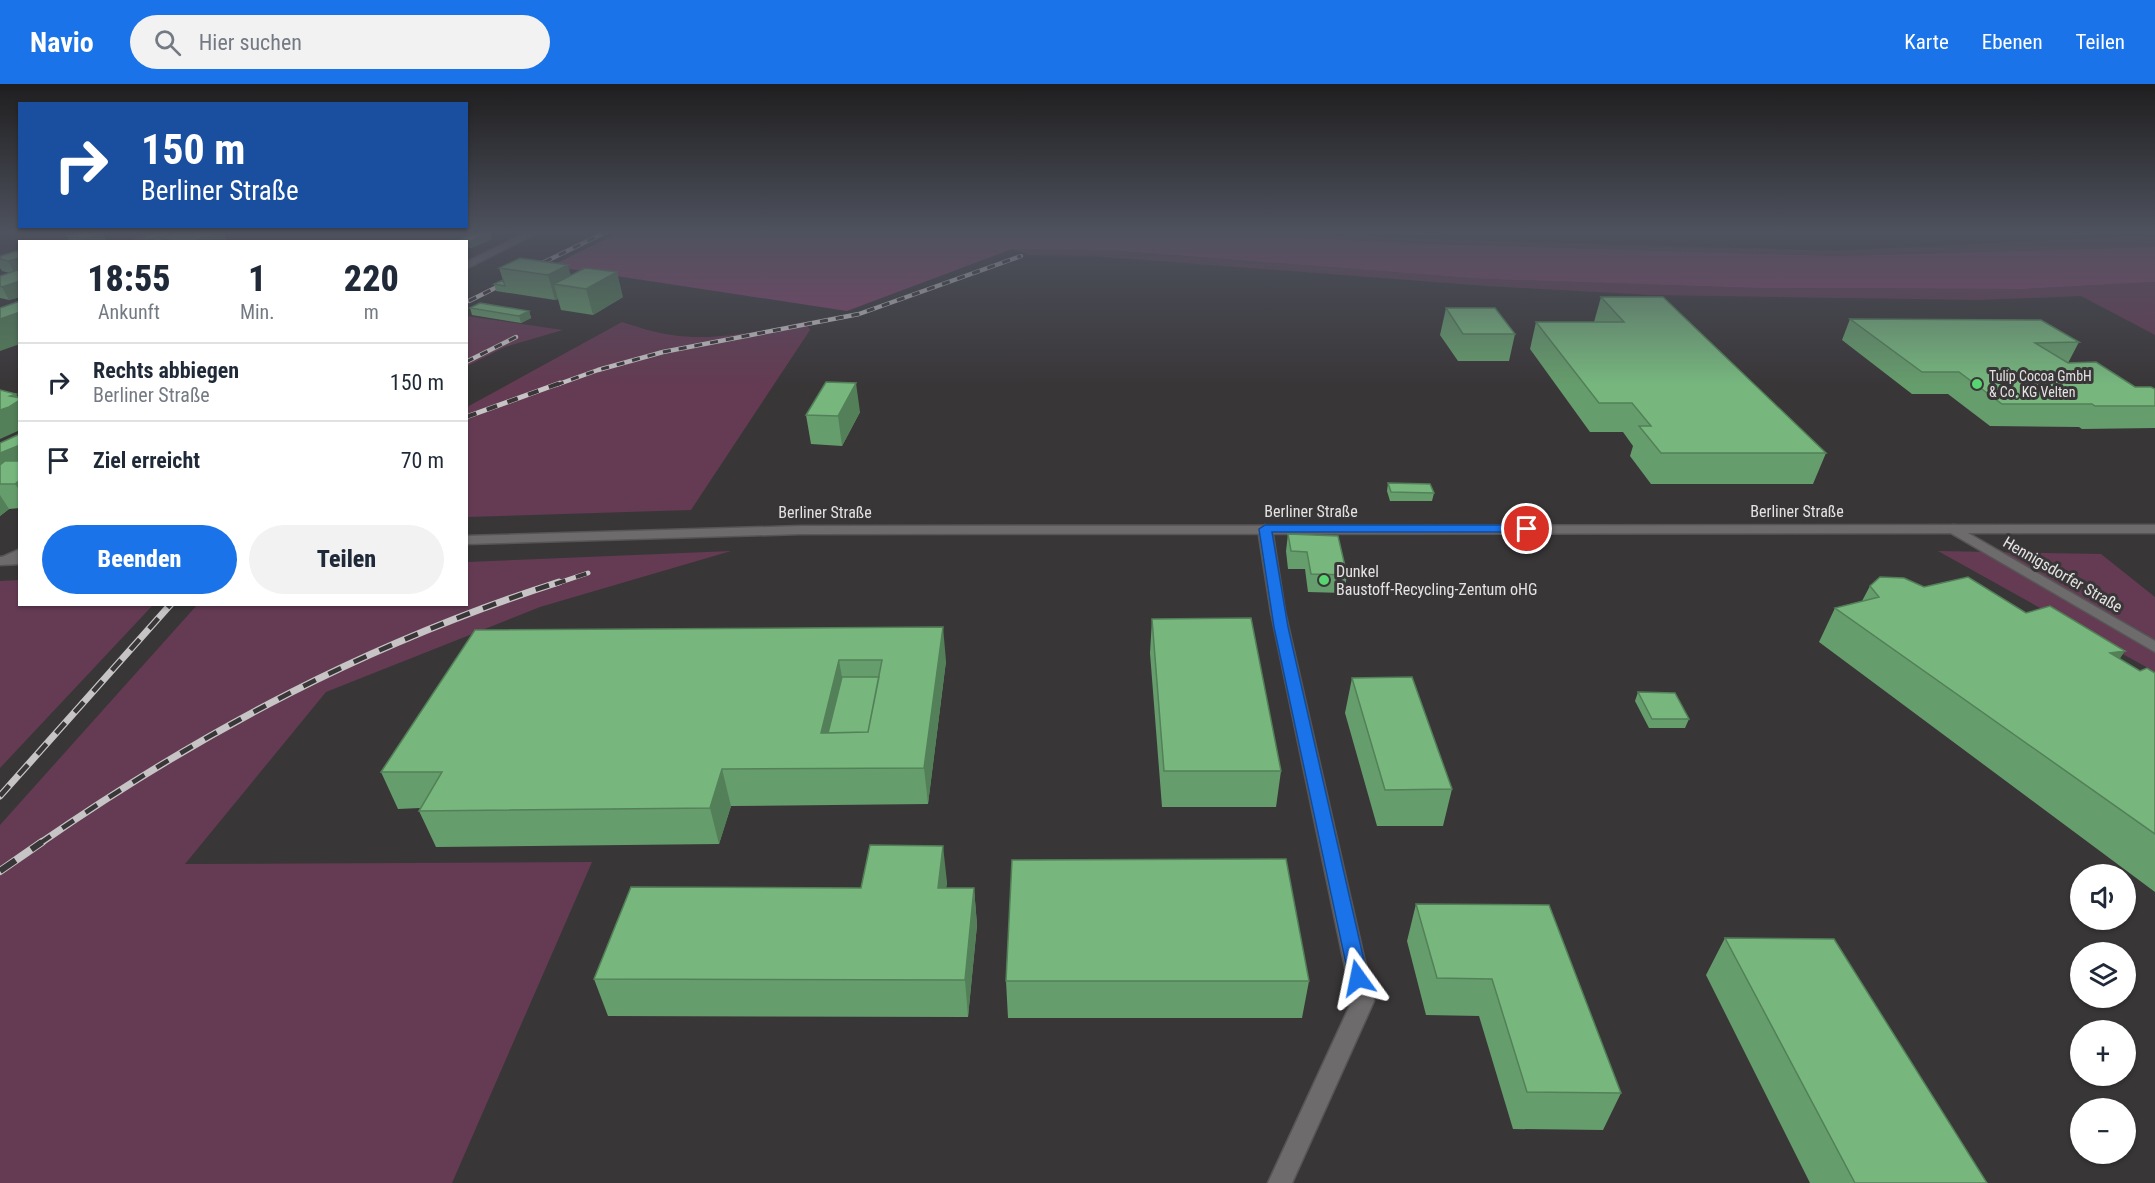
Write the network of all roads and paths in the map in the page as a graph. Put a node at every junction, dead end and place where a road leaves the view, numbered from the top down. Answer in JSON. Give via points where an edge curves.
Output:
{"nodes":[{"id":1,"x":1265,"y":529,"type":"junction"},
{"id":2,"x":1954,"y":529,"type":"junction"},
{"id":3,"x":2155,"y":529,"type":"edge"},
{"id":4,"x":468,"y":540,"type":"edge"},
{"id":5,"x":2155,"y":647,"type":"edge"},
{"id":6,"x":1280,"y":1183,"type":"edge"}],
"edges":[{"from":1,"to":2,"type":"main road","name":"Berliner Straße"},
{"from":1,"to":4,"type":"main road","name":"Berliner Straße","via":[[706,531]]},
{"from":1,"to":6,"type":"main road","via":[[1281,627],[1363,1001]]},
{"from":2,"to":3,"type":"main road","name":"Berliner Straße"},
{"from":2,"to":5,"type":"main road","name":"Hennigsdorfer Straße"}]}
